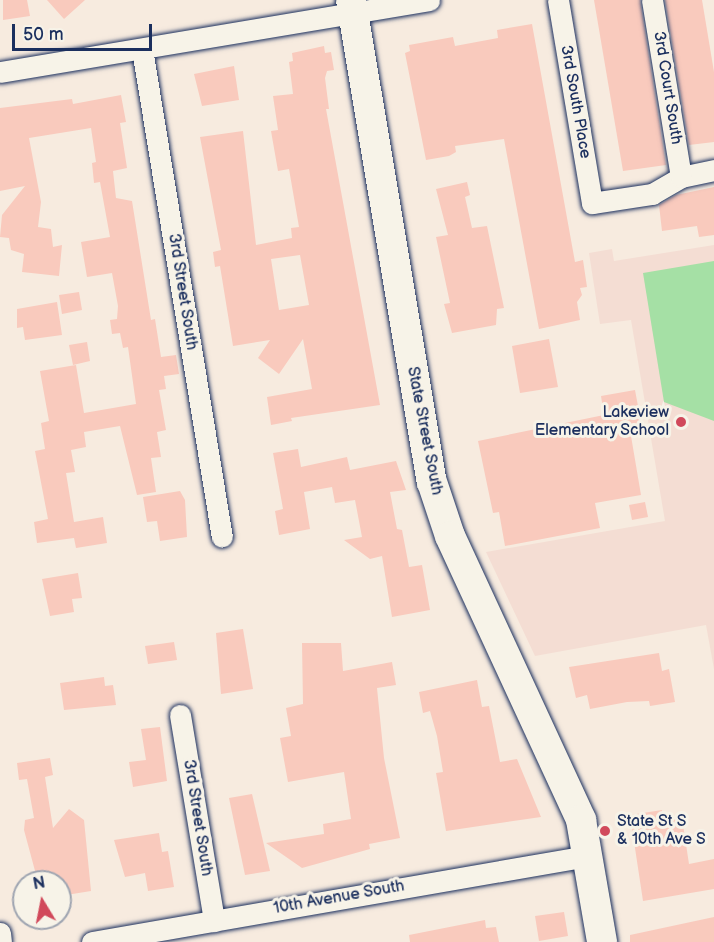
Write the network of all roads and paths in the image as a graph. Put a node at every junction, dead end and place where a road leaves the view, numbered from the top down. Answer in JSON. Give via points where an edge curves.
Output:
{"nodes":[{"id":1,"x":429,"y":0,"type":"edge"},
{"id":2,"x":558,"y":0,"type":"edge"},
{"id":3,"x":652,"y":0,"type":"edge"},
{"id":4,"x":352,"y":7,"type":"edge"},
{"id":5,"x":142,"y":49,"type":"junction"},
{"id":6,"x":0,"y":72,"type":"edge"},
{"id":7,"x":714,"y":170,"type":"edge"},
{"id":8,"x":681,"y":177,"type":"junction"},
{"id":9,"x":222,"y":536,"type":"dead end"},
{"id":10,"x":180,"y":715,"type":"dead end"},
{"id":11,"x":587,"y":856,"type":"junction"},
{"id":12,"x":214,"y":921,"type":"junction"},
{"id":13,"x":0,"y":933,"type":"edge"},
{"id":14,"x":1,"y":942,"type":"edge"},
{"id":15,"x":92,"y":942,"type":"edge"},
{"id":16,"x":602,"y":942,"type":"edge"}],
"edges":[{"from":1,"to":4,"type":"street"},
{"from":2,"to":8,"type":"street","name":"3rd South Place","via":[[592,203],[652,194]]},
{"from":3,"to":8,"type":"street","name":"3rd Court South"},
{"from":4,"to":5,"type":"street"},
{"from":4,"to":11,"type":"street","name":"State Street South","via":[[432,482],[450,536],[569,790],[581,820]]},
{"from":5,"to":6,"type":"street"},
{"from":5,"to":9,"type":"street","name":"3rd Street South"},
{"from":7,"to":8,"type":"street"},
{"from":10,"to":12,"type":"street","name":"3rd Street South"},
{"from":11,"to":12,"type":"street","name":"10th Avenue South"},
{"from":11,"to":16,"type":"street","name":"State Street South"},
{"from":12,"to":15,"type":"street","name":"10th Avenue South"},
{"from":13,"to":14,"type":"street"}]}
